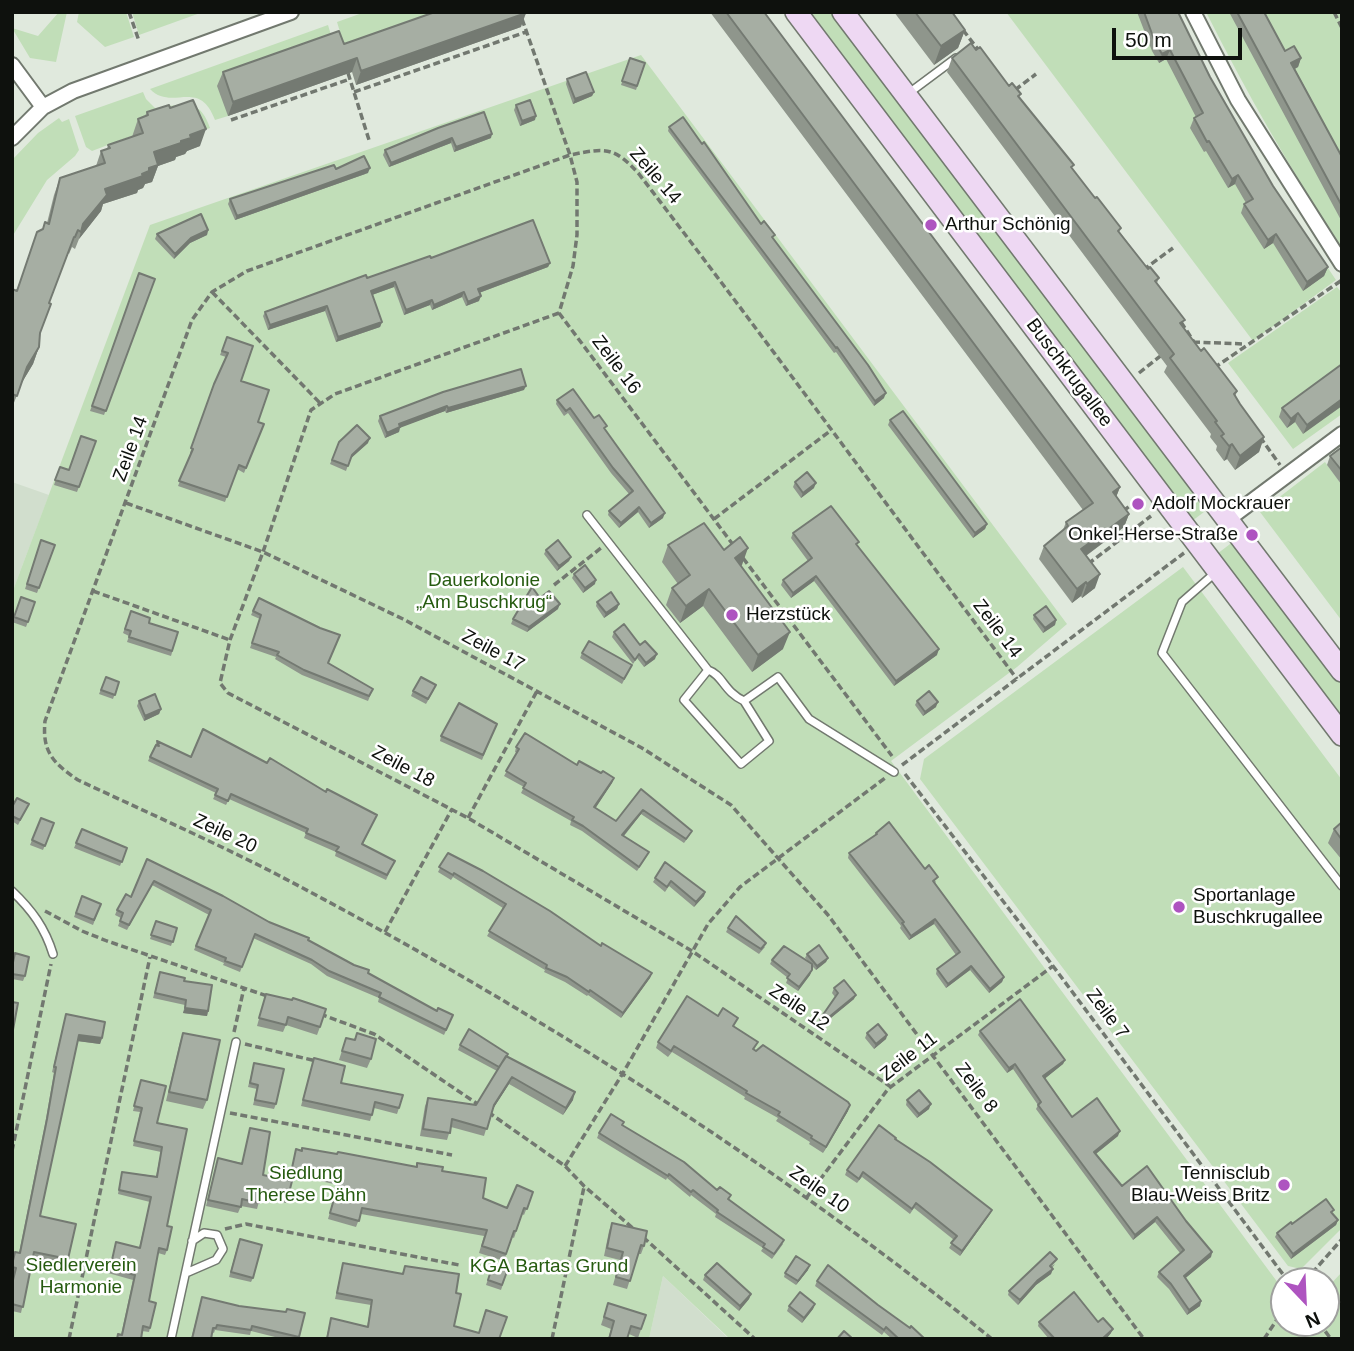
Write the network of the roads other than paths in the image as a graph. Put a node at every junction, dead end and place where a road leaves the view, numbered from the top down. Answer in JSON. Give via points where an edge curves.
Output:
{"nodes":[{"id":1,"x":291,"y":12,"type":"edge"},
{"id":2,"x":796,"y":12,"type":"edge"},
{"id":3,"x":843,"y":12,"type":"edge"},
{"id":4,"x":1193,"y":12,"type":"edge"},
{"id":5,"x":963,"y":52,"type":"edge"},
{"id":6,"x":12,"y":65,"type":"edge"},
{"id":7,"x":906,"y":95,"type":"junction"},
{"id":8,"x":43,"y":107,"type":"junction"},
{"id":9,"x":12,"y":138,"type":"edge"},
{"id":10,"x":1342,"y":264,"type":"edge"},
{"id":11,"x":1342,"y":434,"type":"edge"},
{"id":12,"x":587,"y":515,"type":"dead end"},
{"id":13,"x":1227,"y":520,"type":"junction"},
{"id":14,"x":1197,"y":543,"type":"junction"},
{"id":15,"x":1218,"y":570,"type":"junction"},
{"id":16,"x":708,"y":670,"type":"junction"},
{"id":17,"x":1342,"y":671,"type":"edge"},
{"id":18,"x":744,"y":701,"type":"junction"},
{"id":19,"x":1342,"y":734,"type":"edge"},
{"id":20,"x":897,"y":769,"type":"road end"},
{"id":21,"x":1342,"y":886,"type":"edge"},
{"id":22,"x":12,"y":891,"type":"edge"},
{"id":23,"x":53,"y":954,"type":"road end"},
{"id":24,"x":236,"y":1042,"type":"road end"},
{"id":25,"x":192,"y":1241,"type":"junction"},
{"id":26,"x":186,"y":1273,"type":"junction"},
{"id":27,"x":171,"y":1339,"type":"edge"}],
"edges":[{"from":1,"to":8,"type":"street","via":[[92,83]]},
{"from":2,"to":14,"type":"main road","name":"Buschkrugallee"},
{"from":3,"to":7,"type":"main road","name":"Buschkrugallee"},
{"from":4,"to":10,"type":"street","via":[[1238,100]]},
{"from":5,"to":7,"type":"lane"},
{"from":6,"to":8,"type":"street"},
{"from":7,"to":13,"type":"main road","name":"Buschkrugallee"},
{"from":8,"to":9,"type":"street"},
{"from":11,"to":13,"type":"street"},
{"from":12,"to":16,"type":"lane"},
{"from":13,"to":14,"type":"main road"},
{"from":13,"to":17,"type":"main road","name":"Buschkrugallee"},
{"from":14,"to":15,"type":"main road","name":"Buschkrugallee"},
{"from":15,"to":19,"type":"main road","name":"Buschkrugallee"},
{"from":15,"to":21,"type":"lane","via":[[1182,602],[1162,653]]},
{"from":16,"to":18,"type":"lane","via":[[730,695]]},
{"from":16,"to":18,"type":"lane","via":[[684,700],[741,764],[769,741]]},
{"from":18,"to":20,"type":"lane","via":[[778,677],[809,719]]},
{"from":22,"to":23,"type":"lane","via":[[34,914]]},
{"from":24,"to":25,"type":"lane"},
{"from":25,"to":26,"type":"lane"},
{"from":25,"to":26,"type":"lane","via":[[204,1233],[217,1235],[223,1249],[216,1260]]},
{"from":26,"to":27,"type":"lane"}]}
